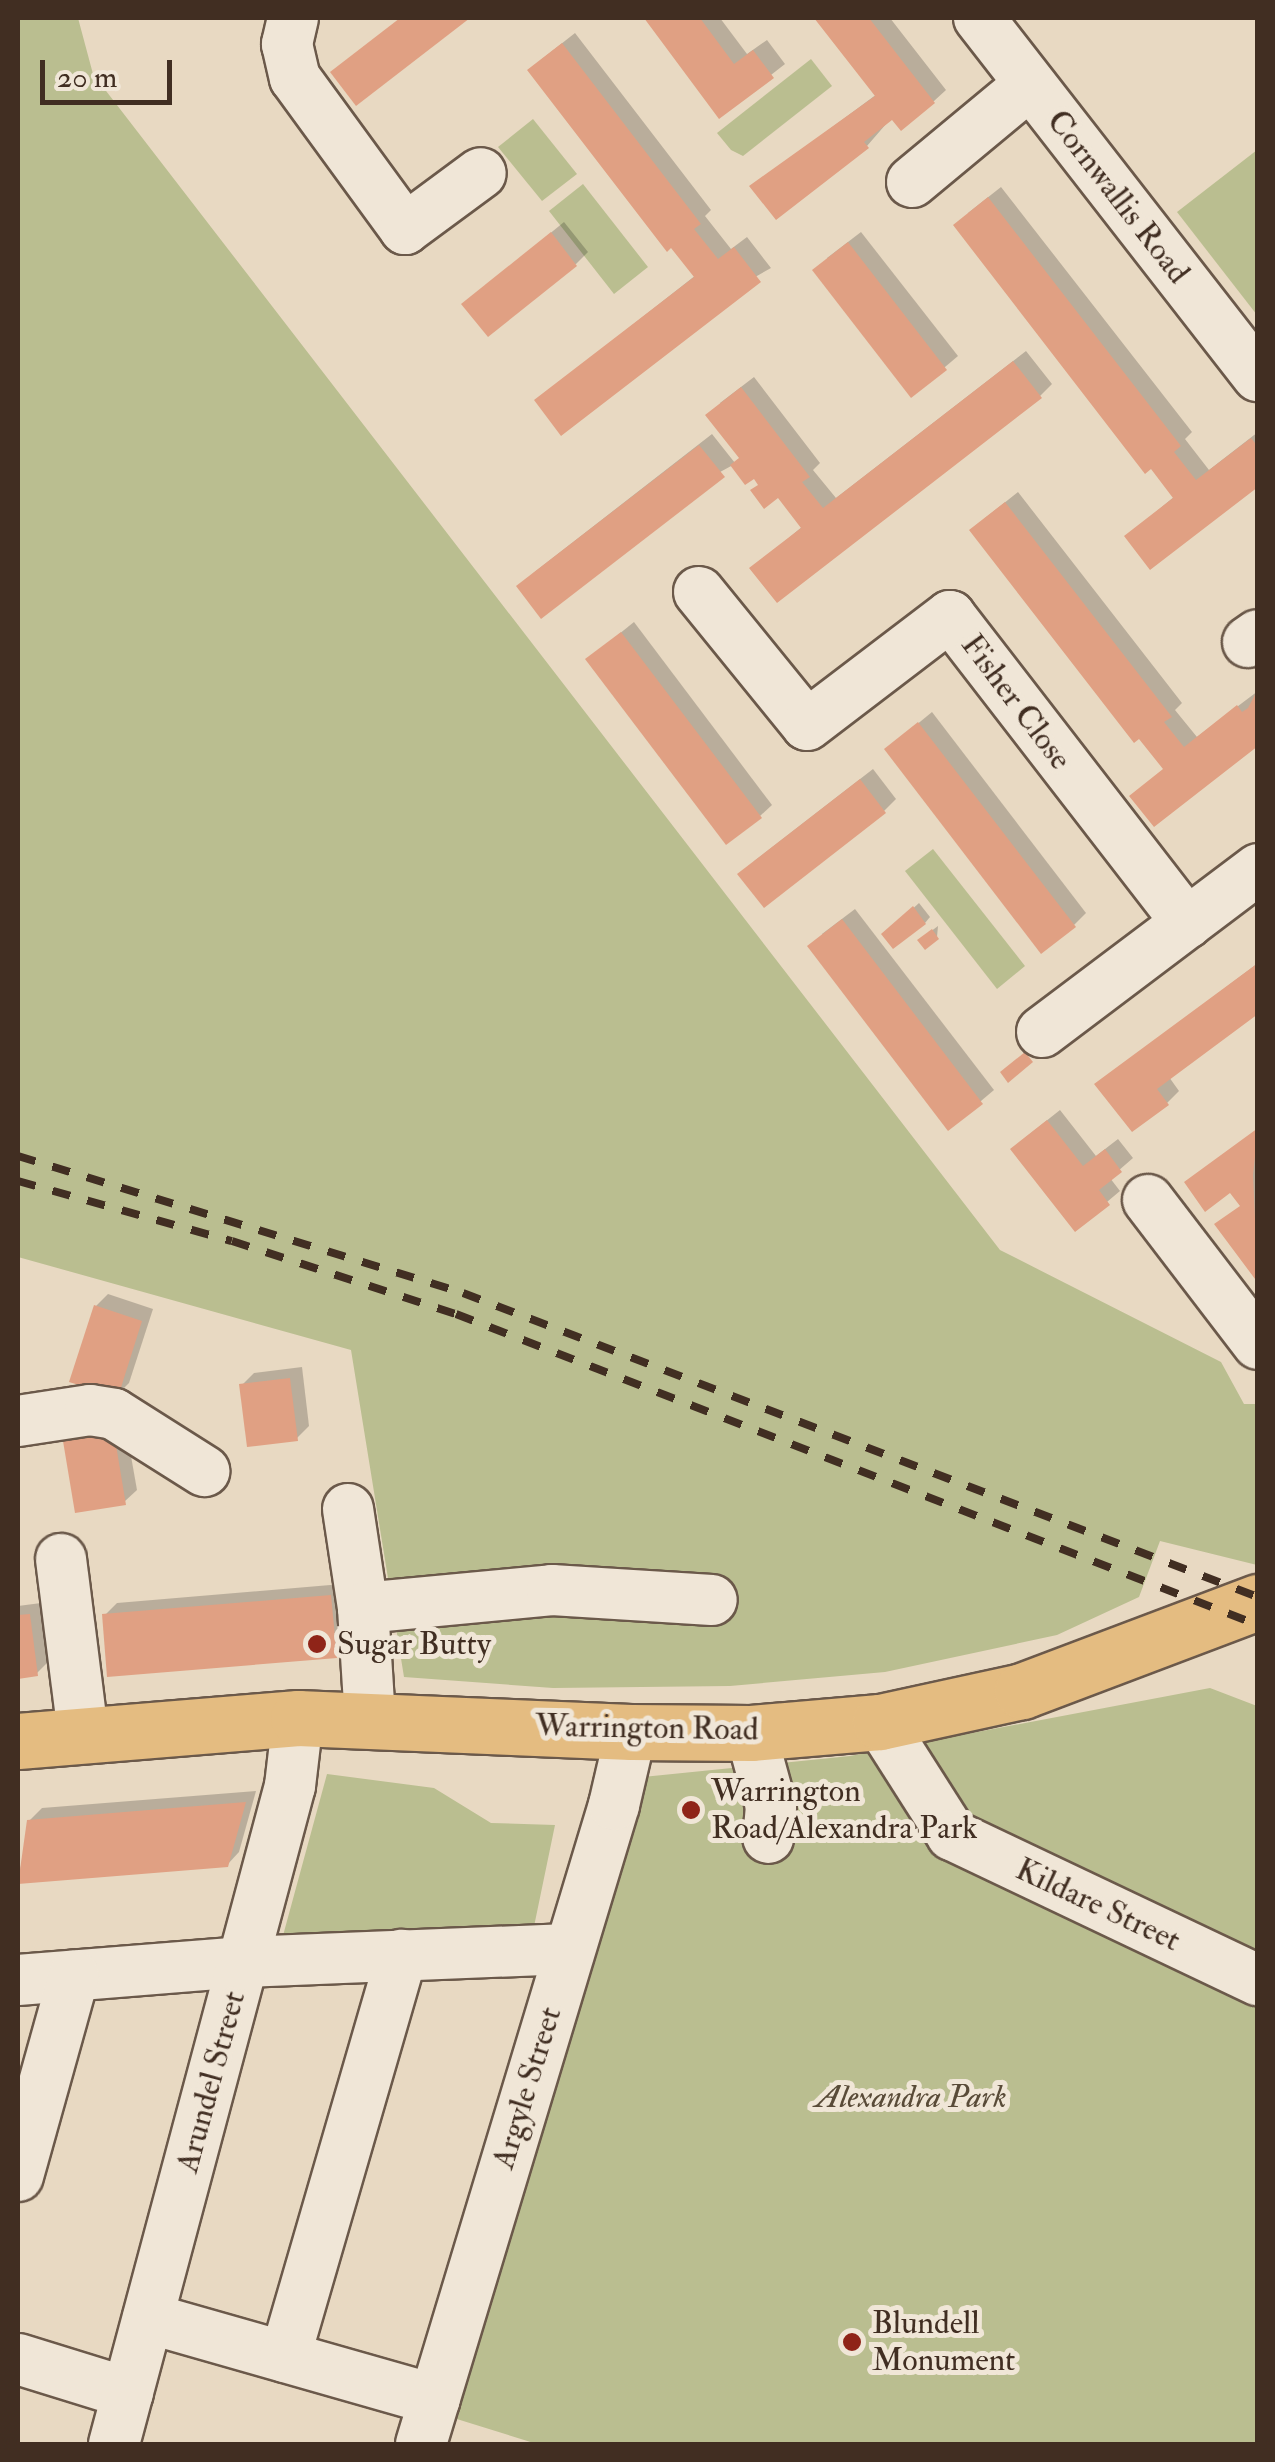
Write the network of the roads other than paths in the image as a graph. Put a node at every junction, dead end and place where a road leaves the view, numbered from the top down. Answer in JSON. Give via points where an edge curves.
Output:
{"nodes":[{"id":1,"x":294,"y":18,"type":"edge"},
{"id":2,"x":979,"y":18,"type":"edge"},
{"id":3,"x":1030,"y":84,"type":"junction"},
{"id":4,"x":481,"y":173,"type":"dead end"},
{"id":5,"x":912,"y":182,"type":"dead end"},
{"id":6,"x":1258,"y":376,"type":"edge"},
{"id":7,"x":699,"y":592,"type":"dead end"},
{"id":8,"x":1258,"y":870,"type":"edge"},
{"id":9,"x":1187,"y":923,"type":"junction"},
{"id":10,"x":1042,"y":1032,"type":"dead end"},
{"id":11,"x":1148,"y":1200,"type":"dead end"},
{"id":12,"x":1258,"y":1344,"type":"edge"},
{"id":13,"x":18,"y":1421,"type":"edge"},
{"id":14,"x":204,"y":1471,"type":"dead end"},
{"id":15,"x":348,"y":1508,"type":"dead end"},
{"id":16,"x":61,"y":1559,"type":"dead end"},
{"id":17,"x":712,"y":1600,"type":"dead end"},
{"id":18,"x":1258,"y":1602,"type":"edge"},
{"id":19,"x":363,"y":1608,"type":"junction"},
{"id":20,"x":298,"y":1718,"type":"junction"},
{"id":21,"x":370,"y":1718,"type":"junction"},
{"id":22,"x":880,"y":1722,"type":"junction"},
{"id":23,"x":630,"y":1732,"type":"junction"},
{"id":24,"x":751,"y":1732,"type":"junction"},
{"id":25,"x":82,"y":1734,"type":"junction"},
{"id":26,"x":18,"y":1740,"type":"edge"},
{"id":27,"x":768,"y":1838,"type":"dead end"},
{"id":28,"x":569,"y":1949,"type":"junction"},
{"id":29,"x":402,"y":1955,"type":"junction"},
{"id":30,"x":244,"y":1962,"type":"junction"},
{"id":31,"x":74,"y":1976,"type":"junction"},
{"id":32,"x":18,"y":1980,"type":"edge"},
{"id":33,"x":1258,"y":1980,"type":"edge"},
{"id":34,"x":18,"y":2176,"type":"edge"},
{"id":35,"x":148,"y":2318,"type":"junction"},
{"id":36,"x":285,"y":2358,"type":"junction"},
{"id":37,"x":18,"y":2359,"type":"edge"},
{"id":38,"x":128,"y":2393,"type":"junction"},
{"id":39,"x":428,"y":2422,"type":"edge"},
{"id":40,"x":114,"y":2444,"type":"edge"}],
"edges":[{"from":1,"to":4,"type":"street","via":[[288,44],[296,78],[406,229]]},
{"from":2,"to":3,"type":"street","name":"Cornwallis Road"},
{"from":3,"to":5,"type":"street"},
{"from":3,"to":6,"type":"street","name":"Cornwallis Road"},
{"from":7,"to":9,"type":"street","name":"Fisher Close","via":[[807,725],[950,616]]},
{"from":8,"to":9,"type":"street"},
{"from":9,"to":10,"type":"street"},
{"from":11,"to":12,"type":"street"},
{"from":13,"to":14,"type":"street","via":[[90,1410],[114,1414]]},
{"from":15,"to":19,"type":"street"},
{"from":16,"to":25,"type":"street"},
{"from":17,"to":19,"type":"street","via":[[552,1590]]},
{"from":18,"to":22,"type":"main road","name":"Warrington Road","via":[[1022,1691]]},
{"from":19,"to":21,"type":"street"},
{"from":20,"to":21,"type":"main road","name":"Warrington Road"},
{"from":20,"to":25,"type":"main road","name":"Warrington Road"},
{"from":20,"to":30,"type":"street","name":"Arundel Street","via":[[290,1786]]},
{"from":21,"to":23,"type":"main road","name":"Warrington Road"},
{"from":22,"to":24,"type":"main road","name":"Warrington Road"},
{"from":22,"to":33,"type":"street","name":"Kildare Street","via":[[952,1835]]},
{"from":23,"to":24,"type":"main road","name":"Warrington Road"},
{"from":23,"to":28,"type":"street","name":"Argyle Street"},
{"from":24,"to":27,"type":"street","via":[[772,1806]]},
{"from":25,"to":26,"type":"main road","name":"Warrington Road"},
{"from":28,"to":29,"type":"street"},
{"from":28,"to":39,"type":"street","name":"Argyle Street"},
{"from":29,"to":30,"type":"street"},
{"from":29,"to":36,"type":"street"},
{"from":30,"to":31,"type":"street"},
{"from":30,"to":35,"type":"street","name":"Arundel Street"},
{"from":31,"to":32,"type":"street"},
{"from":31,"to":34,"type":"street"},
{"from":35,"to":36,"type":"street"},
{"from":35,"to":38,"type":"street","name":"Arundel Street"},
{"from":36,"to":39,"type":"street"},
{"from":37,"to":38,"type":"street"},
{"from":38,"to":40,"type":"street","name":"Arundel Street"}]}
